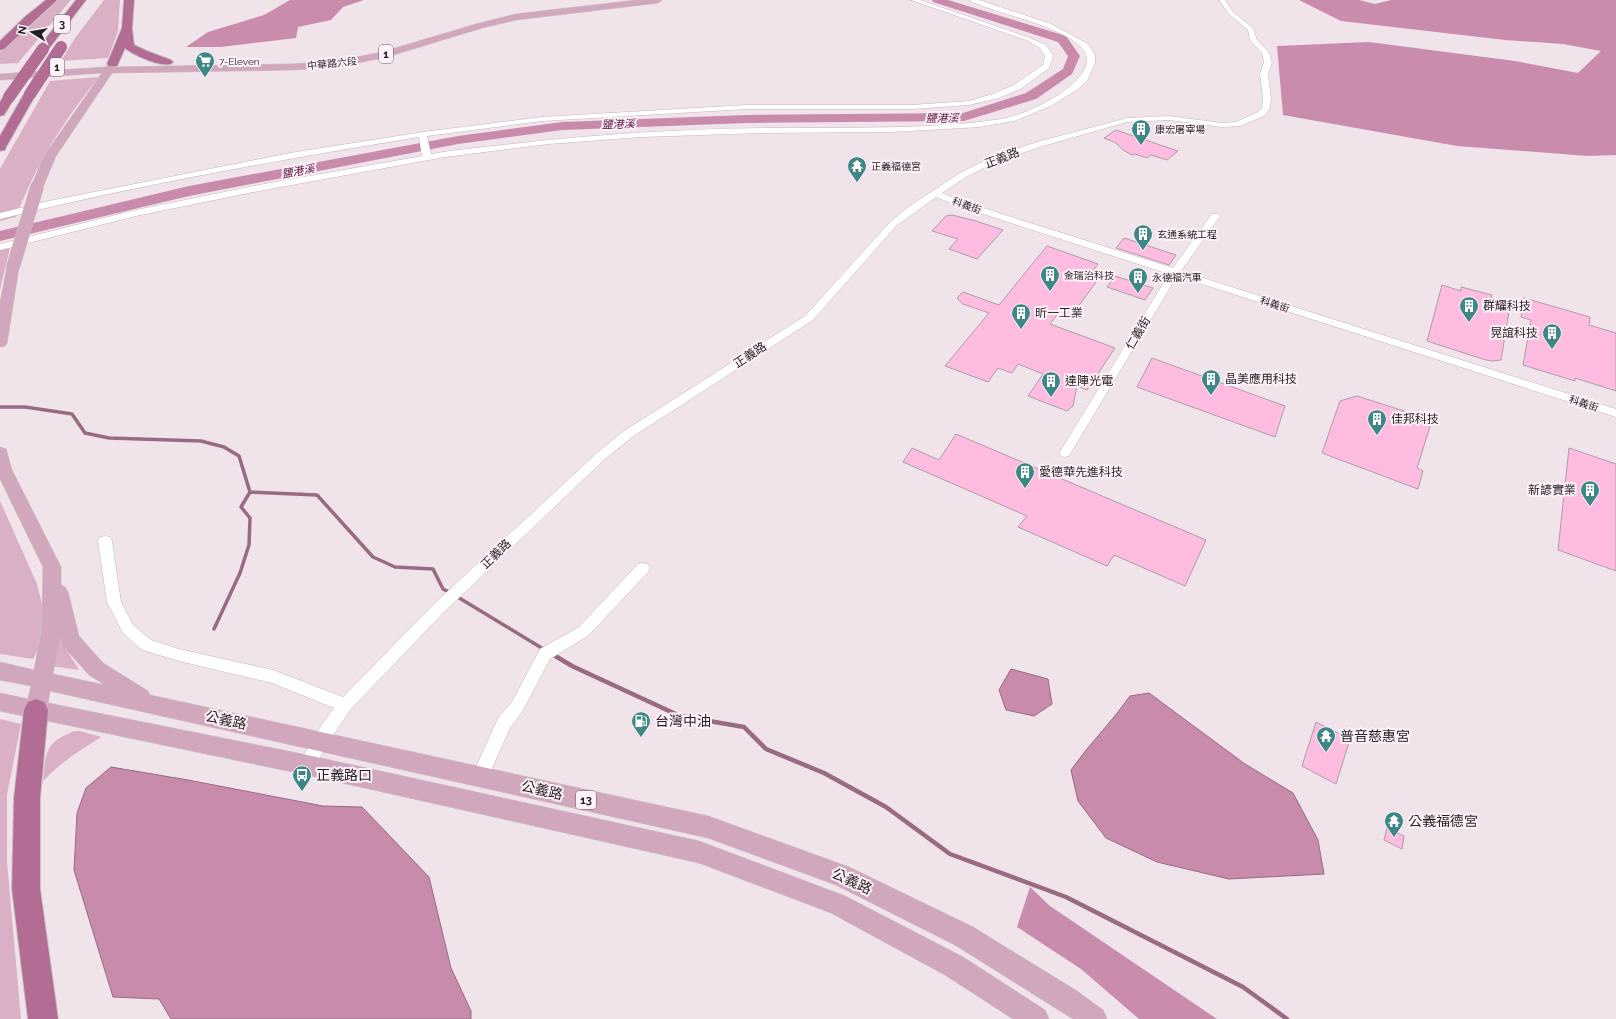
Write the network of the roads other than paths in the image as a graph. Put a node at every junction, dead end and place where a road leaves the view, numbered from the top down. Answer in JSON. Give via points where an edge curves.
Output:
{"nodes":[{"id":1,"x":52,"y":0,"type":"edge"},
{"id":2,"x":81,"y":0,"type":"edge"},
{"id":3,"x":129,"y":0,"type":"edge"},
{"id":4,"x":619,"y":0,"type":"edge"},
{"id":5,"x":658,"y":0,"type":"edge"},
{"id":6,"x":914,"y":0,"type":"edge"},
{"id":7,"x":972,"y":0,"type":"edge"},
{"id":8,"x":1222,"y":0,"type":"edge"},
{"id":9,"x":30,"y":18,"type":"junction"},
{"id":10,"x":126,"y":28,"type":"junction"},
{"id":11,"x":0,"y":40,"type":"edge"},
{"id":12,"x":64,"y":44,"type":"dead end"},
{"id":13,"x":0,"y":47,"type":"edge"},
{"id":14,"x":166,"y":65,"type":"junction"},
{"id":15,"x":111,"y":67,"type":"junction"},
{"id":16,"x":0,"y":71,"type":"edge"},
{"id":17,"x":0,"y":77,"type":"edge"},
{"id":18,"x":0,"y":112,"type":"edge"},
{"id":19,"x":80,"y":112,"type":"junction"},
{"id":20,"x":423,"y":134,"type":"junction"},
{"id":21,"x":0,"y":147,"type":"edge"},
{"id":22,"x":427,"y":158,"type":"junction"},
{"id":23,"x":936,"y":193,"type":"junction"},
{"id":24,"x":0,"y":216,"type":"edge"},
{"id":25,"x":1215,"y":216,"type":"dead end"},
{"id":26,"x":0,"y":247,"type":"edge"},
{"id":27,"x":1175,"y":272,"type":"junction"},
{"id":28,"x":0,"y":343,"type":"edge"},
{"id":29,"x":1616,"y":413,"type":"edge"},
{"id":30,"x":0,"y":453,"type":"edge"},
{"id":31,"x":1065,"y":453,"type":"dead end"},
{"id":32,"x":105,"y":541,"type":"dead end"},
{"id":33,"x":643,"y":568,"type":"dead end"},
{"id":34,"x":52,"y":573,"type":"junction"},
{"id":35,"x":0,"y":671,"type":"edge"},
{"id":36,"x":41,"y":680,"type":"junction"},
{"id":37,"x":0,"y":702,"type":"edge"},
{"id":38,"x":152,"y":704,"type":"junction"},
{"id":39,"x":345,"y":705,"type":"junction"},
{"id":40,"x":36,"y":710,"type":"junction"},
{"id":41,"x":320,"y":741,"type":"junction"},
{"id":42,"x":307,"y":765,"type":"junction"},
{"id":43,"x":480,"y":776,"type":"junction"},
{"id":44,"x":42,"y":1019,"type":"edge"},
{"id":45,"x":1036,"y":1019,"type":"edge"},
{"id":46,"x":1094,"y":1019,"type":"edge"}],
"edges":[{"from":1,"to":9,"type":"highway"},
{"from":2,"to":18,"type":"highway","number":"3","bridge":true,"via":[[43,49]]},
{"from":3,"to":10,"type":"highway"},
{"from":4,"to":14,"type":"main road","name":"中華路六段","number":"1","via":[[510,14],[397,47],[336,59]]},
{"from":5,"to":14,"type":"main road","name":"中華路六段","number":"1","via":[[516,17],[384,55],[337,64],[292,67]]},
{"from":6,"to":20,"type":"street","via":[[1028,39],[1043,47],[1049,56],[1046,66],[1017,87],[969,103],[912,107],[747,107],[542,119]]},
{"from":7,"to":22,"type":"street","via":[[1049,25],[1085,46],[1091,55],[1092,63],[1084,79],[1048,104],[1011,119],[980,125],[892,130],[761,130],[642,135],[548,142]]},
{"from":8,"to":23,"type":"street","name":"正義路","via":[[1231,13],[1251,29],[1254,40],[1265,53],[1268,62],[1264,74],[1268,98],[1266,108],[1261,114],[1237,124],[1222,125],[1169,118],[1127,120],[995,159],[963,175]]},
{"from":9,"to":11,"type":"highway"},
{"from":9,"to":13,"type":"highway"},
{"from":10,"to":14,"type":"highway","via":[[129,46]]},
{"from":10,"to":15,"type":"highway"},
{"from":12,"to":21,"type":"highway","number":"3","bridge":true,"via":[[30,94]]},
{"from":14,"to":15,"type":"main road","name":"中華路六段","number":"1"},
{"from":14,"to":19,"type":"main road","via":[[124,76],[109,83]]},
{"from":15,"to":16,"type":"main road","name":"中華路六段","number":"1"},
{"from":15,"to":17,"type":"main road","name":"中華路六段","number":"1"},
{"from":15,"to":19,"type":"main road"},
{"from":19,"to":28,"type":"main road","bridge":true,"via":[[50,156],[37,187],[13,267]]},
{"from":20,"to":22,"type":"street"},
{"from":20,"to":24,"type":"street","via":[[290,156]]},
{"from":22,"to":26,"type":"street","via":[[136,213]]},
{"from":23,"to":27,"type":"street","name":"科義街","via":[[961,204]]},
{"from":23,"to":39,"type":"street","name":"正義路","via":[[893,224],[809,318],[628,434],[602,455],[438,609]]},
{"from":25,"to":27,"type":"street","name":"仁義街"},
{"from":27,"to":29,"type":"street","name":"科義街"},
{"from":27,"to":31,"type":"street","name":"仁義街"},
{"from":30,"to":34,"type":"main road","via":[[4,470],[52,567]]},
{"from":32,"to":39,"type":"street","via":[[114,602],[128,629],[146,645],[273,677]]},
{"from":33,"to":43,"type":"street","via":[[584,631],[549,651],[517,707],[504,723]]},
{"from":34,"to":36,"type":"main road","via":[[52,630]]},
{"from":34,"to":38,"type":"main road","via":[[61,598],[70,640],[96,669]]},
{"from":35,"to":36,"type":"main road","name":"公義路","number":"13"},
{"from":36,"to":38,"type":"main road","name":"公義路","number":"13"},
{"from":36,"to":40,"type":"main road"},
{"from":37,"to":40,"type":"main road","number":"13"},
{"from":38,"to":41,"type":"main road","name":"公義路","number":"13"},
{"from":39,"to":41,"type":"street","name":"正義路"},
{"from":40,"to":42,"type":"main road","number":"13"},
{"from":40,"to":44,"type":"highway","via":[[27,798],[26,889]]},
{"from":41,"to":42,"type":"street","name":"正義路"},
{"from":41,"to":43,"type":"main road","name":"公義路","number":"13"},
{"from":42,"to":45,"type":"main road","number":"13","via":[[699,852],[837,904],[954,966]]},
{"from":43,"to":46,"type":"main road","name":"公義路","number":"13","via":[[708,827],[841,875],[964,936],[1068,1000]]}]}
